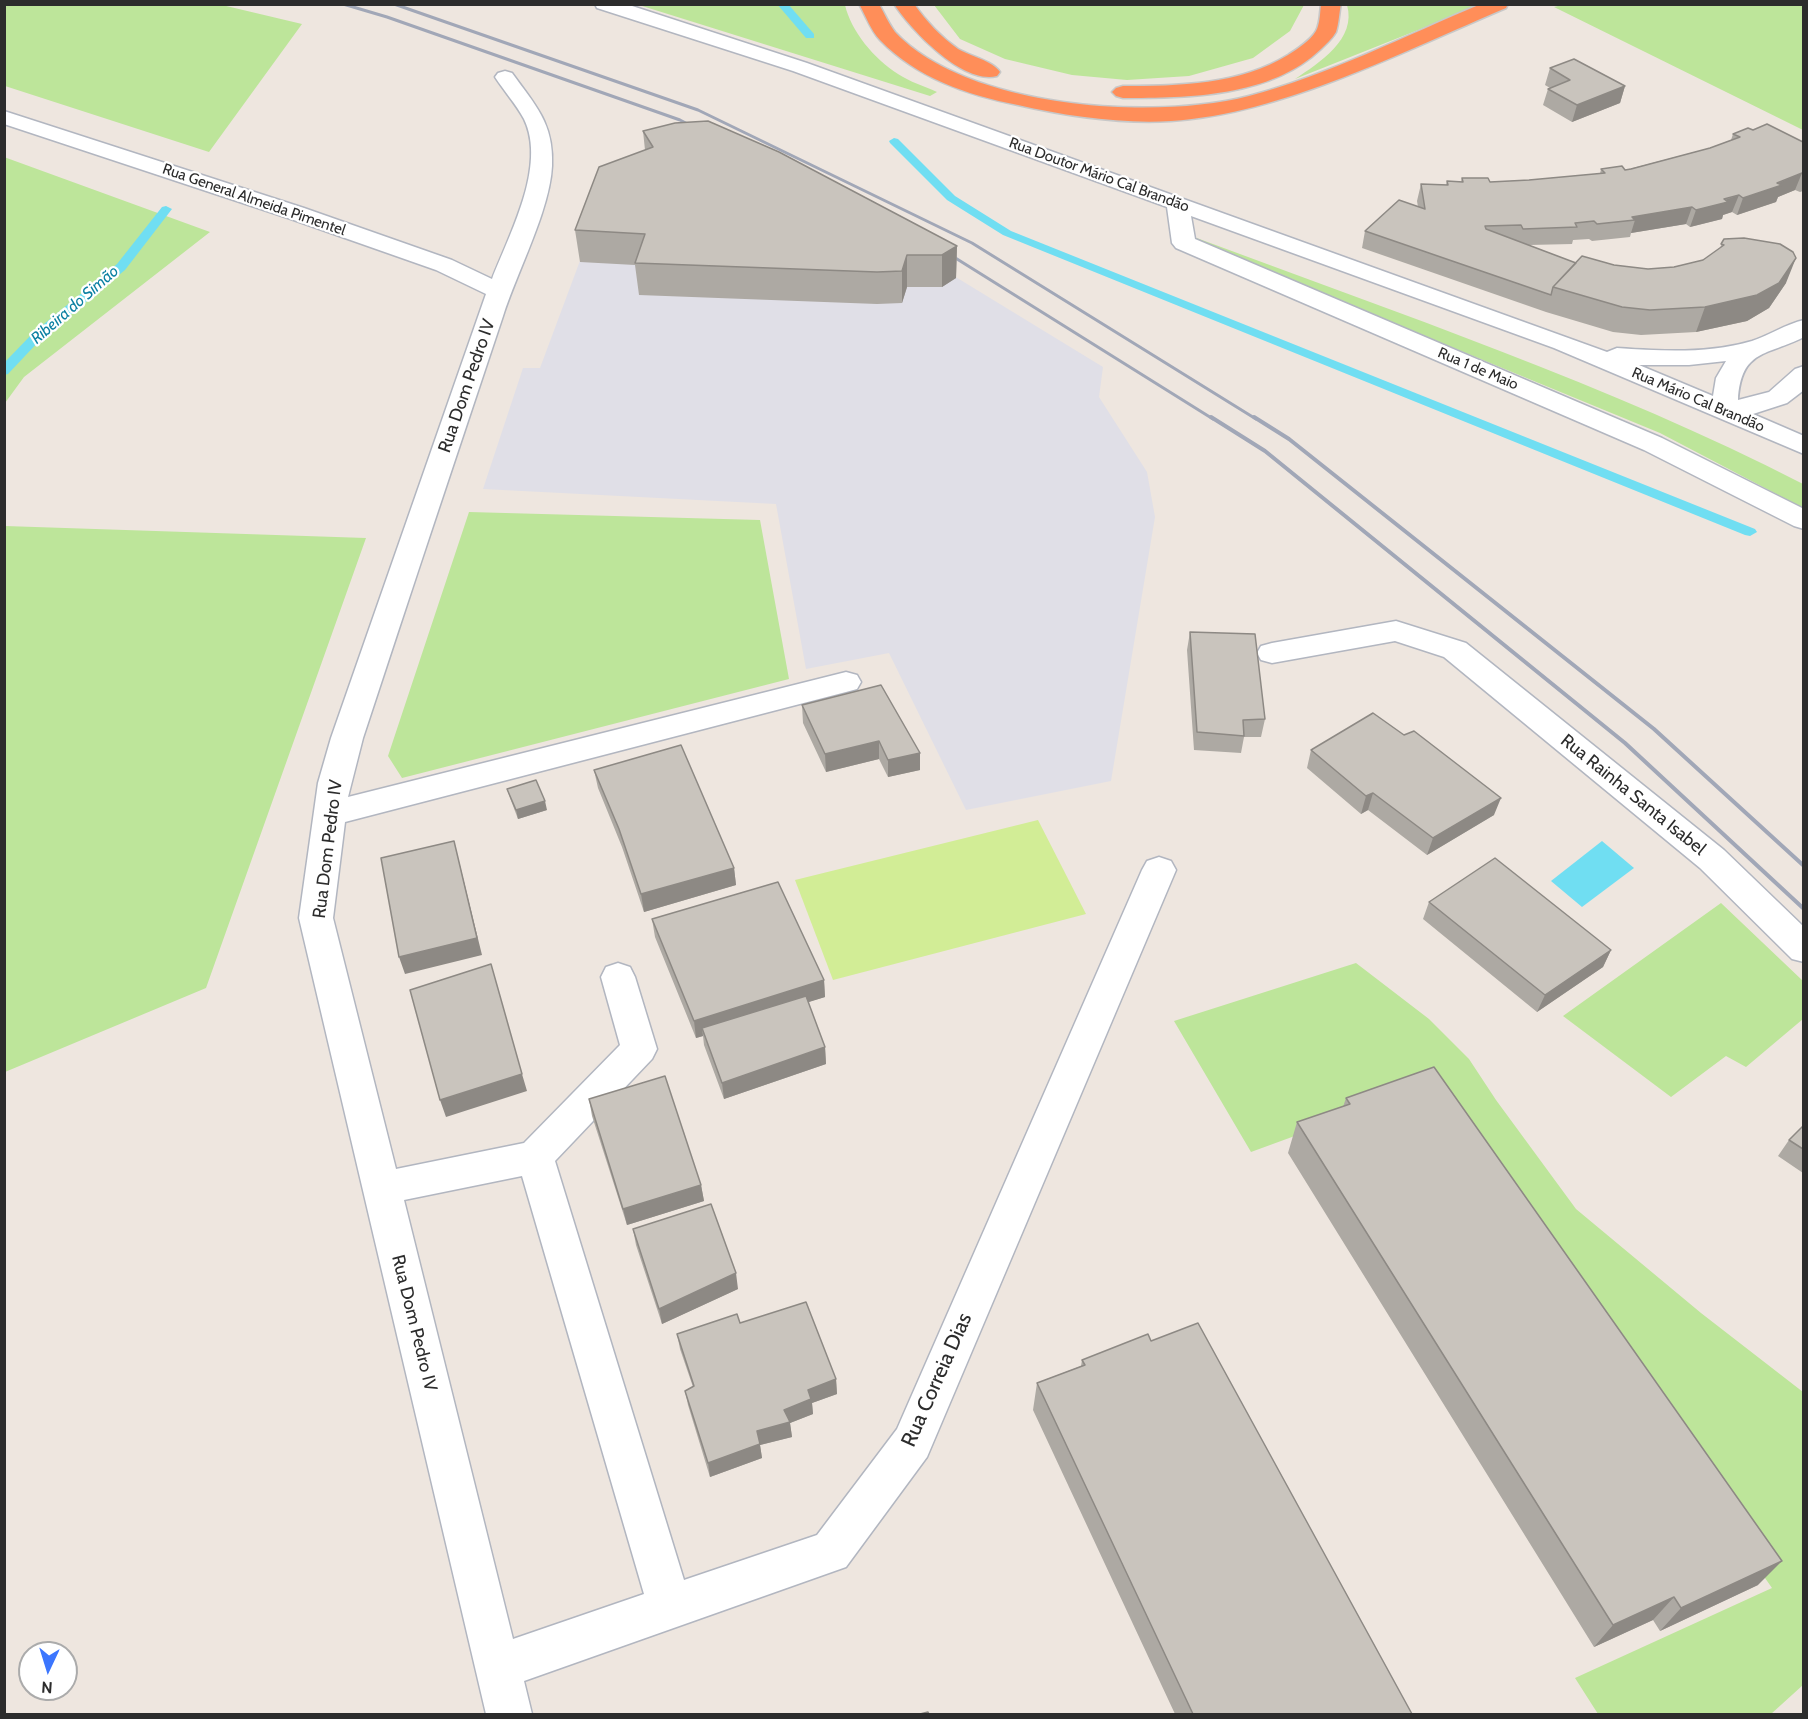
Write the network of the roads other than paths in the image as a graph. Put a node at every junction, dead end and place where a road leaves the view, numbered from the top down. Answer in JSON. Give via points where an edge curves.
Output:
{"nodes":[{"id":1,"x":604,"y":4,"type":"edge"},
{"id":2,"x":868,"y":4,"type":"edge"},
{"id":3,"x":903,"y":4,"type":"edge"},
{"id":4,"x":1331,"y":4,"type":"edge"},
{"id":5,"x":1499,"y":4,"type":"edge"},
{"id":6,"x":505,"y":77,"type":"dead end"},
{"id":7,"x":4,"y":117,"type":"edge"},
{"id":8,"x":1178,"y":205,"type":"junction"},
{"id":9,"x":499,"y":291,"type":"junction"},
{"id":10,"x":1803,"y":327,"type":"edge"},
{"id":11,"x":1748,"y":351,"type":"junction"},
{"id":12,"x":1591,"y":355,"type":"junction"},
{"id":13,"x":1799,"y":380,"type":"edge"},
{"id":14,"x":1725,"y":410,"type":"junction"},
{"id":15,"x":1803,"y":436,"type":"edge"},
{"id":16,"x":1803,"y":446,"type":"edge"},
{"id":17,"x":1803,"y":520,"type":"edge"},
{"id":18,"x":1272,"y":653,"type":"dead end"},
{"id":19,"x":846,"y":682,"type":"dead end"},
{"id":20,"x":332,"y":813,"type":"junction"},
{"id":21,"x":1159,"y":870,"type":"dead end"},
{"id":22,"x":1803,"y":949,"type":"edge"},
{"id":23,"x":618,"y":977,"type":"dead end"},
{"id":24,"x":535,"y":1156,"type":"junction"},
{"id":25,"x":382,"y":1188,"type":"junction"},
{"id":26,"x":670,"y":1608,"type":"junction"},
{"id":27,"x":497,"y":1667,"type":"junction"},
{"id":28,"x":509,"y":1714,"type":"edge"}],
"edges":[{"from":1,"to":8,"type":"street","name":"Rua Doutor Mário Cal Brandão","via":[[800,67]]},
{"from":2,"to":5,"type":"highway","via":[[887,35],[930,69],[984,92],[1075,111],[1171,115],[1252,102],[1325,77]]},
{"from":3,"to":4,"type":"highway","via":[[923,31],[960,60],[1008,79],[1094,92],[1164,93],[1235,85],[1293,62],[1325,34]]},
{"from":6,"to":9,"type":"street","name":"Rua Dom Pedro IV","via":[[535,120],[541,167],[537,194]]},
{"from":7,"to":9,"type":"street","name":"Rua General Almeida Pimentel","via":[[444,265]]},
{"from":8,"to":12,"type":"street","name":"Rua Doutor Mário Cal Brandão"},
{"from":8,"to":17,"type":"street","name":"Rua 1 de Maio","via":[[1184,243],[1653,444]]},
{"from":9,"to":20,"type":"street","name":"Rua Dom Pedro IV","via":[[346,738],[334,783]]},
{"from":10,"to":11,"type":"street","via":[[1786,338]]},
{"from":11,"to":12,"type":"street","via":[[1708,357]]},
{"from":11,"to":14,"type":"street","via":[[1733,366],[1725,387]]},
{"from":12,"to":14,"type":"street","name":"Rua Mário Cal Brandão"},
{"from":13,"to":14,"type":"street","via":[[1768,404]]},
{"from":13,"to":15,"type":"street","via":[[1790,408]]},
{"from":14,"to":16,"type":"street","name":"Rua Mário Cal Brandão"},
{"from":18,"to":22,"type":"street","name":"Rua Rainha Santa Isabel","via":[[1396,631],[1455,650],[1712,859]]},
{"from":19,"to":20,"type":"street"},
{"from":20,"to":25,"type":"street","name":"Rua Dom Pedro IV","via":[[316,918]]},
{"from":21,"to":26,"type":"street","name":"Rua Correia Dias","via":[[912,1443],[831,1552]]},
{"from":23,"to":24,"type":"street","via":[[639,1049]]},
{"from":24,"to":25,"type":"street"},
{"from":24,"to":26,"type":"street"},
{"from":25,"to":27,"type":"street","name":"Rua Dom Pedro IV"},
{"from":26,"to":27,"type":"street","name":"Rua Correia Dias"},
{"from":27,"to":28,"type":"street","name":"Rua Dom Pedro IV"}]}
